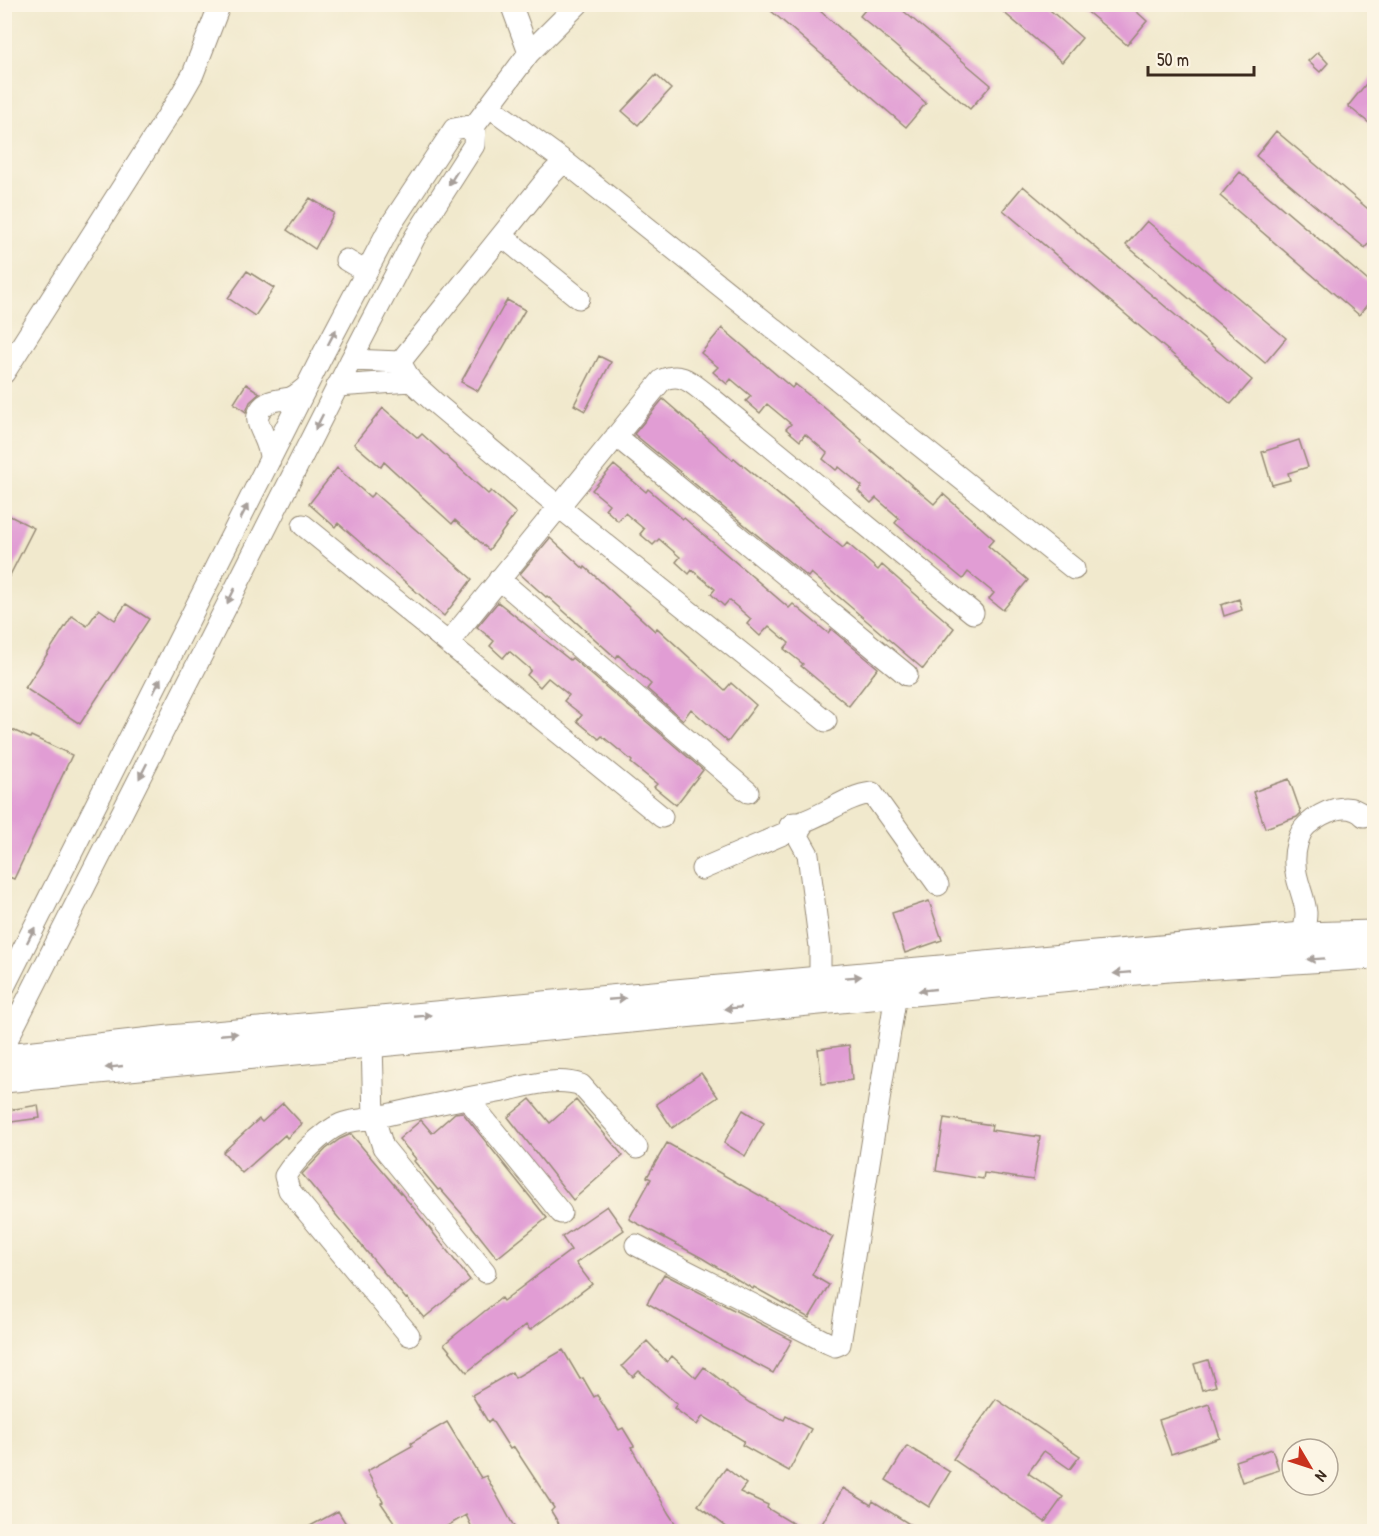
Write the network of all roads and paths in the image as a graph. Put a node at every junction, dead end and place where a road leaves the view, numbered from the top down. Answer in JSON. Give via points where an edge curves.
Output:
{"nodes":[{"id":1,"x":220,"y":4,"type":"edge"},
{"id":2,"x":511,"y":4,"type":"edge"},
{"id":3,"x":578,"y":4,"type":"edge"},
{"id":4,"x":529,"y":53,"type":"junction"},
{"id":5,"x":490,"y":107,"type":"junction"},
{"id":6,"x":475,"y":125,"type":"junction"},
{"id":7,"x":564,"y":161,"type":"junction"},
{"id":8,"x":502,"y":236,"type":"junction"},
{"id":9,"x":346,"y":260,"type":"dead end"},
{"id":10,"x":366,"y":272,"type":"junction"},
{"id":11,"x":579,"y":298,"type":"dead end"},
{"id":12,"x":351,"y":360,"type":"junction"},
{"id":13,"x":400,"y":362,"type":"junction"},
{"id":14,"x":4,"y":373,"type":"edge"},
{"id":15,"x":411,"y":381,"type":"junction"},
{"id":16,"x":337,"y":386,"type":"junction"},
{"id":17,"x":306,"y":387,"type":"junction"},
{"id":18,"x":616,"y":436,"type":"junction"},
{"id":19,"x":270,"y":460,"type":"junction"},
{"id":20,"x":558,"y":506,"type":"junction"},
{"id":21,"x":303,"y":525,"type":"dead end"},
{"id":22,"x":1074,"y":569,"type":"dead end"},
{"id":23,"x":499,"y":579,"type":"junction"},
{"id":24,"x":973,"y":613,"type":"dead end"},
{"id":25,"x":448,"y":643,"type":"junction"},
{"id":26,"x":907,"y":675,"type":"dead end"},
{"id":27,"x":826,"y":721,"type":"dead end"},
{"id":28,"x":748,"y":792,"type":"dead end"},
{"id":29,"x":1364,"y":816,"type":"dead end"},
{"id":30,"x":662,"y":817,"type":"dead end"},
{"id":31,"x":796,"y":830,"type":"junction"},
{"id":32,"x":702,"y":869,"type":"dead end"},
{"id":33,"x":939,"y":885,"type":"dead end"},
{"id":34,"x":1374,"y":934,"type":"edge"},
{"id":35,"x":1303,"y":936,"type":"junction"},
{"id":36,"x":1374,"y":955,"type":"edge"},
{"id":37,"x":820,"y":980,"type":"junction"},
{"id":38,"x":4,"y":987,"type":"edge"},
{"id":39,"x":896,"y":994,"type":"junction"},
{"id":40,"x":372,"y":1043,"type":"junction"},
{"id":41,"x":5,"y":1061,"type":"edge"},
{"id":42,"x":467,"y":1098,"type":"junction"},
{"id":43,"x":374,"y":1118,"type":"junction"},
{"id":44,"x":637,"y":1148,"type":"dead end"},
{"id":45,"x":561,"y":1213,"type":"dead end"},
{"id":46,"x":636,"y":1245,"type":"dead end"},
{"id":47,"x":485,"y":1272,"type":"dead end"},
{"id":48,"x":409,"y":1335,"type":"dead end"}],
"edges":[{"from":1,"to":14,"type":"street","via":[[194,74]]},
{"from":2,"to":4,"type":"street"},
{"from":3,"to":4,"type":"street"},
{"from":4,"to":5,"type":"street"},
{"from":5,"to":6,"type":"street"},
{"from":5,"to":7,"type":"street"},
{"from":6,"to":10,"type":"street","via":[[454,129],[392,223]]},
{"from":6,"to":12,"type":"street","one_way":true,"via":[[474,145],[415,237]]},
{"from":7,"to":8,"type":"street"},
{"from":7,"to":22,"type":"street"},
{"from":8,"to":11,"type":"street"},
{"from":8,"to":13,"type":"street"},
{"from":9,"to":10,"type":"street"},
{"from":17,"to":10,"type":"street","one_way":true},
{"from":12,"to":13,"type":"street"},
{"from":12,"to":16,"type":"street"},
{"from":13,"to":15,"type":"street"},
{"from":15,"to":16,"type":"street"},
{"from":15,"to":20,"type":"street"},
{"from":16,"to":41,"type":"street","one_way":true},
{"from":17,"to":19,"type":"street"},
{"from":17,"to":19,"type":"street","via":[[292,397],[259,407],[259,425],[270,448]]},
{"from":18,"to":20,"type":"street"},
{"from":18,"to":24,"type":"street","via":[[662,380],[673,375],[683,378]]},
{"from":18,"to":26,"type":"street"},
{"from":38,"to":19,"type":"street","one_way":true},
{"from":20,"to":23,"type":"street"},
{"from":20,"to":27,"type":"street"},
{"from":21,"to":25,"type":"street"},
{"from":23,"to":25,"type":"street"},
{"from":23,"to":28,"type":"street"},
{"from":25,"to":30,"type":"street"},
{"from":29,"to":35,"type":"street","via":[[1357,808],[1341,807],[1306,826],[1297,844],[1294,865],[1306,914]]},
{"from":31,"to":32,"type":"street"},
{"from":31,"to":33,"type":"street","via":[[860,794],[872,793]]},
{"from":31,"to":37,"type":"street","via":[[808,854],[820,947]]},
{"from":34,"to":35,"type":"main road"},
{"from":37,"to":35,"type":"main road","one_way":true},
{"from":36,"to":39,"type":"main road","one_way":true,"via":[[1168,968]]},
{"from":41,"to":37,"type":"main road","one_way":true,"via":[[170,1039]]},
{"from":39,"to":40,"type":"main road","one_way":true},
{"from":39,"to":46,"type":"street","via":[[840,1344],[828,1343]]},
{"from":40,"to":41,"type":"main road","one_way":true},
{"from":40,"to":43,"type":"street"},
{"from":42,"to":43,"type":"street"},
{"from":42,"to":44,"type":"street","via":[[548,1083],[581,1085]]},
{"from":42,"to":45,"type":"street"},
{"from":43,"to":47,"type":"street","via":[[383,1147]]},
{"from":43,"to":48,"type":"street","via":[[341,1124],[314,1143],[285,1176],[289,1190]]}]}
